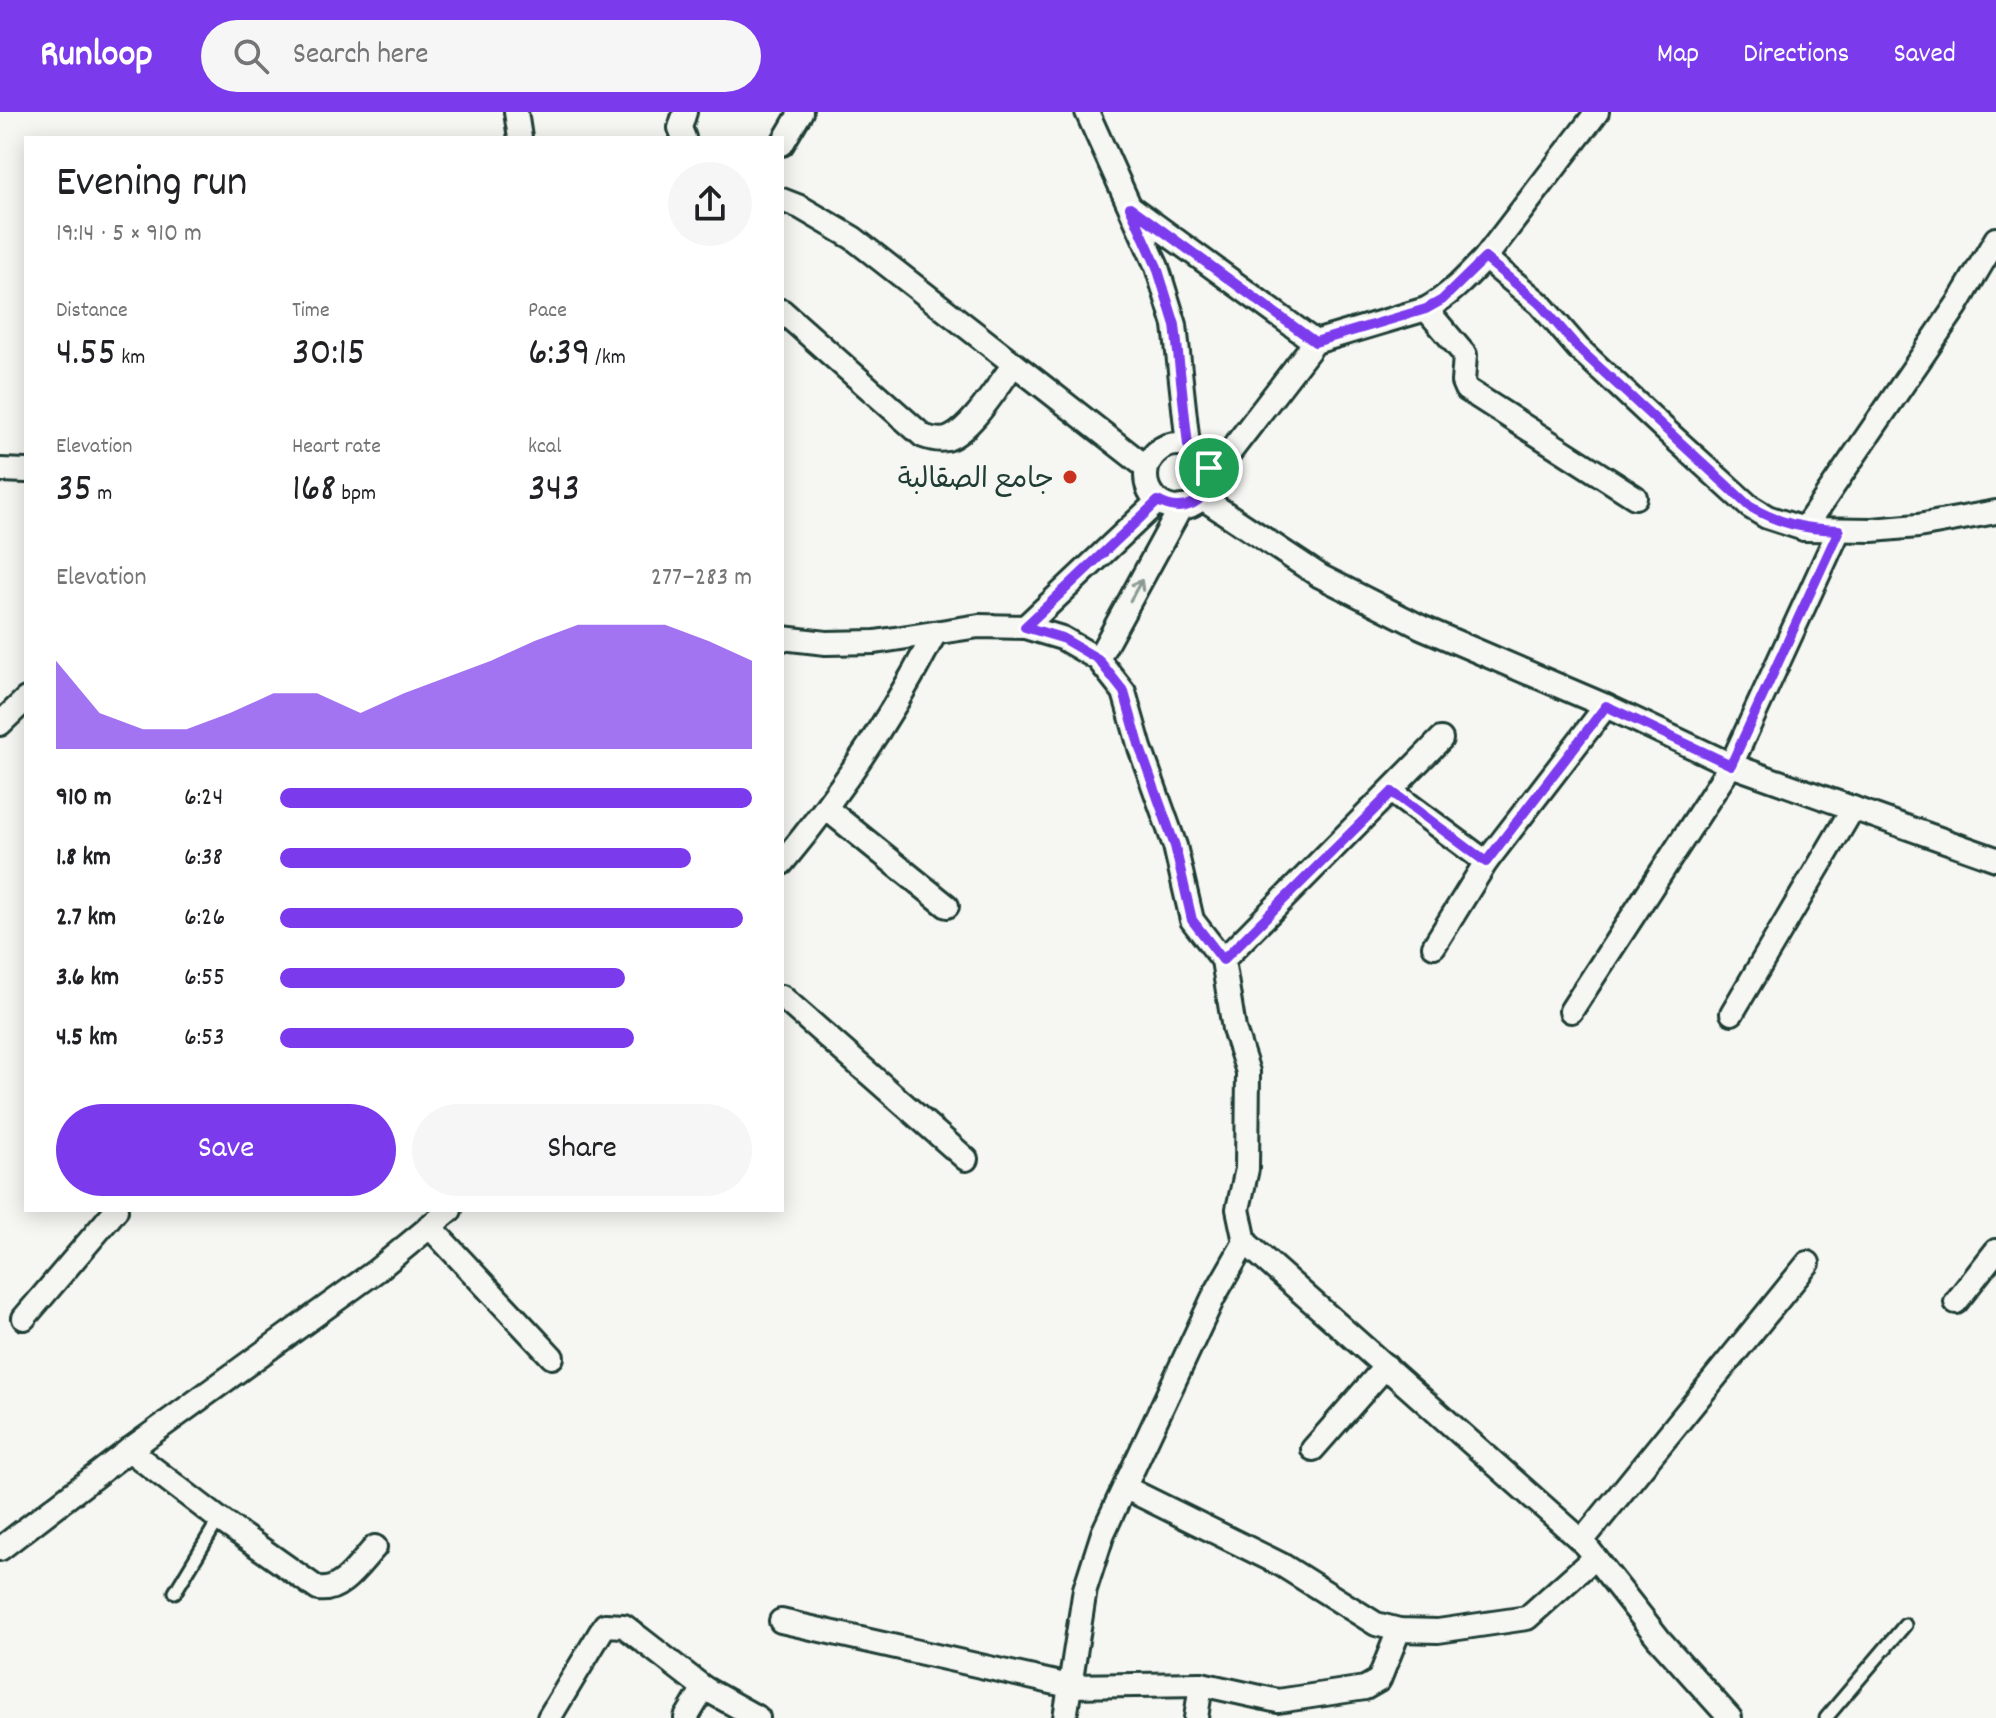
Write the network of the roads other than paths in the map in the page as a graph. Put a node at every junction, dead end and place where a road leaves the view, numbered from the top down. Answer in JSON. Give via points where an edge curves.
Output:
{"nodes":[{"id":1,"x":516,"y":112,"type":"edge"},
{"id":2,"x":685,"y":112,"type":"edge"},
{"id":3,"x":801,"y":112,"type":"edge"},
{"id":4,"x":1087,"y":112,"type":"edge"},
{"id":5,"x":1597,"y":112,"type":"edge"},
{"id":6,"x":520,"y":136,"type":"edge"},
{"id":7,"x":683,"y":136,"type":"edge"},
{"id":8,"x":784,"y":141,"type":"edge"},
{"id":9,"x":784,"y":201,"type":"edge"},
{"id":10,"x":1130,"y":207,"type":"junction"},
{"id":11,"x":1996,"y":239,"type":"edge"},
{"id":12,"x":1485,"y":258,"type":"junction"},
{"id":13,"x":1426,"y":309,"type":"junction"},
{"id":14,"x":784,"y":313,"type":"edge"},
{"id":15,"x":1315,"y":342,"type":"junction"},
{"id":16,"x":1014,"y":364,"type":"junction"},
{"id":17,"x":1188,"y":445,"type":"junction"},
{"id":18,"x":1146,"y":467,"type":"junction"},
{"id":19,"x":0,"y":470,"type":"edge"},
{"id":20,"x":24,"y":471,"type":"edge"},
{"id":21,"x":1197,"y":494,"type":"junction"},
{"id":22,"x":1635,"y":497,"type":"dead end"},
{"id":23,"x":1158,"y":501,"type":"junction"},
{"id":24,"x":1996,"y":512,"type":"edge"},
{"id":25,"x":1804,"y":529,"type":"junction"},
{"id":26,"x":1839,"y":530,"type":"junction"},
{"id":27,"x":1025,"y":627,"type":"junction"},
{"id":28,"x":934,"y":635,"type":"junction"},
{"id":29,"x":784,"y":638,"type":"edge"},
{"id":30,"x":1098,"y":659,"type":"junction"},
{"id":31,"x":24,"y":700,"type":"edge"},
{"id":32,"x":1606,"y":706,"type":"junction"},
{"id":33,"x":2,"y":717,"type":"edge"},
{"id":34,"x":1441,"y":739,"type":"dead end"},
{"id":35,"x":1731,"y":765,"type":"junction"},
{"id":36,"x":1392,"y":792,"type":"junction"},
{"id":37,"x":1853,"y":808,"type":"junction"},
{"id":38,"x":827,"y":809,"type":"junction"},
{"id":39,"x":1996,"y":859,"type":"edge"},
{"id":40,"x":784,"y":861,"type":"edge"},
{"id":41,"x":1486,"y":862,"type":"junction"},
{"id":42,"x":947,"y":906,"type":"dead end"},
{"id":43,"x":1434,"y":946,"type":"dead end"},
{"id":44,"x":1223,"y":960,"type":"junction"},
{"id":45,"x":784,"y":999,"type":"edge"},
{"id":46,"x":1571,"y":1011,"type":"dead end"},
{"id":47,"x":1732,"y":1013,"type":"dead end"},
{"id":48,"x":966,"y":1159,"type":"dead end"},
{"id":49,"x":114,"y":1212,"type":"edge"},
{"id":50,"x":447,"y":1212,"type":"edge"},
{"id":51,"x":429,"y":1226,"type":"junction"},
{"id":52,"x":1245,"y":1242,"type":"junction"},
{"id":53,"x":1996,"y":1251,"type":"edge"},
{"id":54,"x":1808,"y":1263,"type":"dead end"},
{"id":55,"x":1956,"y":1302,"type":"dead end"},
{"id":56,"x":24,"y":1318,"type":"dead end"},
{"id":57,"x":552,"y":1357,"type":"dead end"},
{"id":58,"x":1386,"y":1366,"type":"junction"},
{"id":59,"x":1313,"y":1449,"type":"dead end"},
{"id":60,"x":129,"y":1450,"type":"junction"},
{"id":61,"x":1126,"y":1488,"type":"junction"},
{"id":62,"x":219,"y":1519,"type":"junction"},
{"id":63,"x":375,"y":1547,"type":"dead end"},
{"id":64,"x":0,"y":1549,"type":"edge"},
{"id":65,"x":1588,"y":1549,"type":"junction"},
{"id":66,"x":175,"y":1592,"type":"dead end"},
{"id":67,"x":781,"y":1621,"type":"dead end"},
{"id":68,"x":1905,"y":1625,"type":"dead end"},
{"id":69,"x":1399,"y":1630,"type":"junction"},
{"id":70,"x":1201,"y":1684,"type":"junction"},
{"id":71,"x":1069,"y":1686,"type":"junction"},
{"id":72,"x":704,"y":1688,"type":"junction"},
{"id":73,"x":549,"y":1718,"type":"edge"},
{"id":74,"x":686,"y":1718,"type":"edge"},
{"id":75,"x":758,"y":1718,"type":"edge"},
{"id":76,"x":1065,"y":1718,"type":"edge"},
{"id":77,"x":1196,"y":1718,"type":"edge"},
{"id":78,"x":1730,"y":1718,"type":"edge"},
{"id":79,"x":1826,"y":1718,"type":"edge"}],
"edges":[{"from":1,"to":6,"type":"street"},
{"from":2,"to":7,"type":"street"},
{"from":3,"to":8,"type":"street"},
{"from":4,"to":10,"type":"street"},
{"from":5,"to":12,"type":"street"},
{"from":9,"to":16,"type":"street","via":[[853,238]]},
{"from":10,"to":15,"type":"street"},
{"from":10,"to":17,"type":"street","via":[[1175,325]]},
{"from":11,"to":25,"type":"street"},
{"from":12,"to":13,"type":"street"},
{"from":12,"to":25,"type":"street","via":[[1540,304],[1578,348],[1749,506]]},
{"from":13,"to":15,"type":"street"},
{"from":13,"to":22,"type":"street","via":[[1465,355],[1466,389]]},
{"from":14,"to":16,"type":"street","via":[[932,439],[943,440],[963,430]]},
{"from":15,"to":21,"type":"street"},
{"from":16,"to":18,"type":"street"},
{"from":17,"to":18,"type":"street","via":[[1158,450]]},
{"from":17,"to":21,"type":"street","via":[[1205,458]]},
{"from":18,"to":23,"type":"street","via":[[1147,485]]},
{"from":19,"to":20,"type":"street"},
{"from":21,"to":23,"type":"street","via":[[1165,505]]},
{"from":30,"to":21,"type":"street","one_way":true},
{"from":21,"to":32,"type":"street","via":[[1320,576],[1421,627]]},
{"from":23,"to":27,"type":"street"},
{"from":24,"to":26,"type":"street","via":[[1918,526]]},
{"from":25,"to":26,"type":"street"},
{"from":26,"to":35,"type":"street"},
{"from":27,"to":28,"type":"street","via":[[979,626]]},
{"from":27,"to":30,"type":"street","via":[[1062,638]]},
{"from":28,"to":29,"type":"street","via":[[875,642]]},
{"from":28,"to":38,"type":"street"},
{"from":30,"to":44,"type":"street","via":[[1124,692],[1175,846],[1192,920]]},
{"from":31,"to":33,"type":"street"},
{"from":32,"to":35,"type":"street"},
{"from":32,"to":41,"type":"street"},
{"from":34,"to":36,"type":"street"},
{"from":35,"to":37,"type":"street"},
{"from":35,"to":46,"type":"street"},
{"from":36,"to":41,"type":"street"},
{"from":36,"to":44,"type":"street"},
{"from":37,"to":39,"type":"street"},
{"from":37,"to":47,"type":"street"},
{"from":38,"to":40,"type":"street"},
{"from":38,"to":42,"type":"street"},
{"from":41,"to":43,"type":"street"},
{"from":44,"to":52,"type":"street","via":[[1234,1029],[1248,1072],[1247,1169],[1238,1209]]},
{"from":45,"to":48,"type":"street"},
{"from":49,"to":56,"type":"street"},
{"from":50,"to":51,"type":"street"},
{"from":51,"to":57,"type":"street"},
{"from":51,"to":60,"type":"street","via":[[376,1271]]},
{"from":52,"to":58,"type":"street"},
{"from":52,"to":61,"type":"street","via":[[1213,1298]]},
{"from":53,"to":55,"type":"street"},
{"from":54,"to":65,"type":"street"},
{"from":58,"to":59,"type":"street"},
{"from":58,"to":65,"type":"street"},
{"from":60,"to":62,"type":"street"},
{"from":60,"to":64,"type":"street"},
{"from":61,"to":69,"type":"street","via":[[1282,1565],[1376,1624]]},
{"from":61,"to":71,"type":"street","via":[[1091,1566]]},
{"from":62,"to":63,"type":"street","via":[[327,1591]]},
{"from":62,"to":66,"type":"lane"},
{"from":65,"to":69,"type":"street","via":[[1527,1618],[1438,1631]]},
{"from":65,"to":78,"type":"street"},
{"from":67,"to":71,"type":"street"},
{"from":68,"to":79,"type":"lane"},
{"from":69,"to":70,"type":"street","via":[[1379,1680],[1365,1688],[1278,1701]]},
{"from":70,"to":71,"type":"street"},
{"from":70,"to":77,"type":"street"},
{"from":71,"to":76,"type":"street"},
{"from":72,"to":73,"type":"street","via":[[624,1626],[605,1625]]},
{"from":72,"to":74,"type":"street"},
{"from":72,"to":75,"type":"street"}]}
